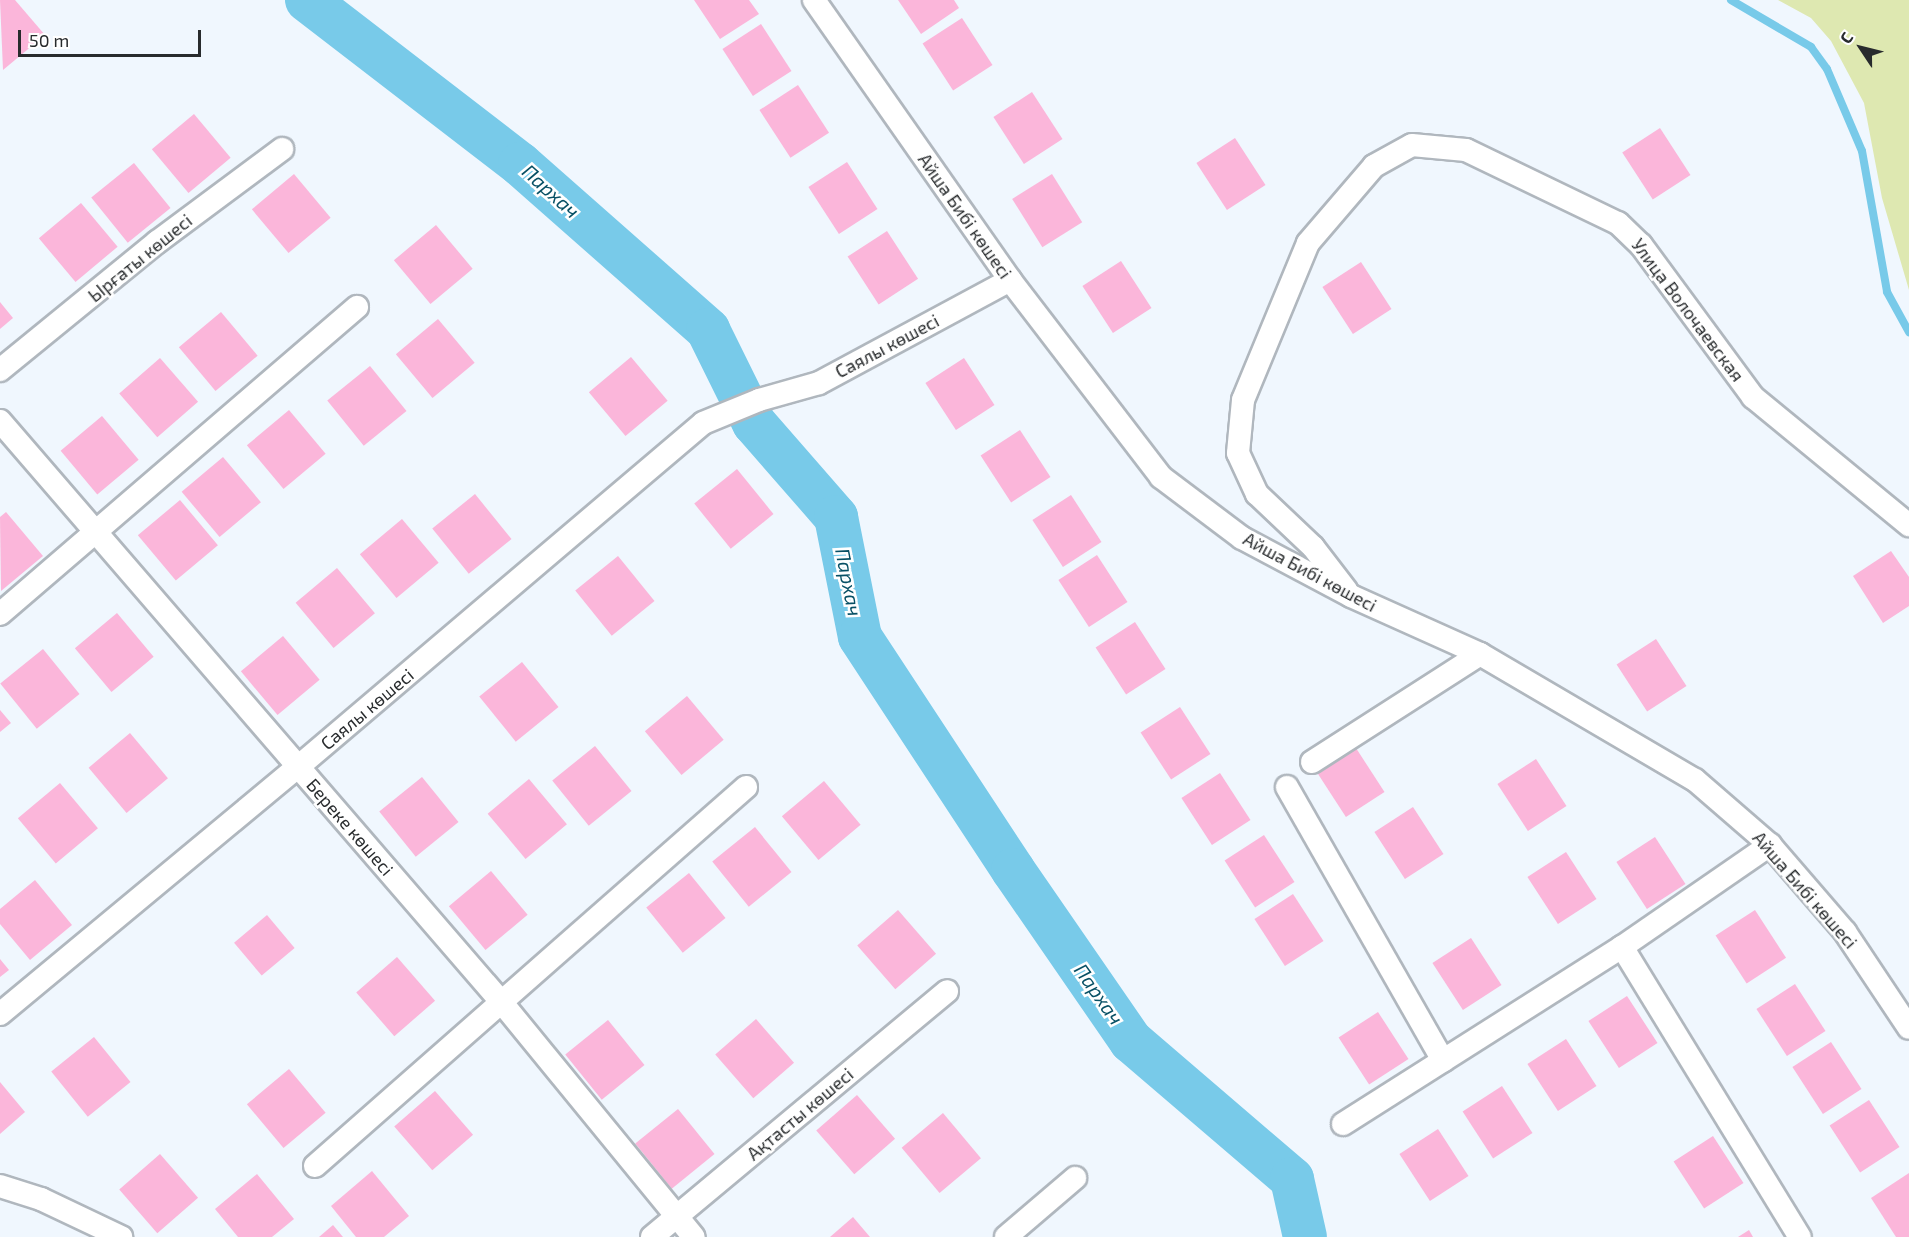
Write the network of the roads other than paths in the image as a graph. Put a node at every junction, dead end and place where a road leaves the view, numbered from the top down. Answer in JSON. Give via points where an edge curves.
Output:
{"nodes":[{"id":1,"x":814,"y":0,"type":"edge"},
{"id":2,"x":282,"y":149,"type":"dead end"},
{"id":3,"x":1010,"y":280,"type":"junction"},
{"id":4,"x":357,"y":307,"type":"dead end"},
{"id":5,"x":0,"y":370,"type":"edge"},
{"id":6,"x":0,"y":421,"type":"edge"},
{"id":7,"x":1909,"y":525,"type":"edge"},
{"id":8,"x":97,"y":531,"type":"junction"},
{"id":9,"x":1351,"y":596,"type":"junction"},
{"id":10,"x":0,"y":614,"type":"edge"},
{"id":11,"x":1480,"y":654,"type":"junction"},
{"id":12,"x":1312,"y":762,"type":"dead end"},
{"id":13,"x":298,"y":767,"type":"junction"},
{"id":14,"x":1287,"y":786,"type":"dead end"},
{"id":15,"x":746,"y":787,"type":"dead end"},
{"id":16,"x":1770,"y":845,"type":"junction"},
{"id":17,"x":1622,"y":947,"type":"junction"},
{"id":18,"x":948,"y":991,"type":"dead end"},
{"id":19,"x":503,"y":1004,"type":"junction"},
{"id":20,"x":0,"y":1014,"type":"edge"},
{"id":21,"x":1909,"y":1028,"type":"edge"},
{"id":22,"x":1443,"y":1061,"type":"junction"},
{"id":23,"x":1342,"y":1124,"type":"dead end"},
{"id":24,"x":315,"y":1166,"type":"dead end"},
{"id":25,"x":1075,"y":1178,"type":"dead end"},
{"id":26,"x":0,"y":1186,"type":"edge"},
{"id":27,"x":676,"y":1216,"type":"junction"},
{"id":28,"x":121,"y":1237,"type":"edge"},
{"id":29,"x":652,"y":1237,"type":"edge"},
{"id":30,"x":694,"y":1237,"type":"edge"},
{"id":31,"x":1006,"y":1237,"type":"edge"},
{"id":32,"x":1800,"y":1237,"type":"edge"}],
"edges":[{"from":1,"to":3,"type":"street","name":"Айша Бибі көшесі"},
{"from":2,"to":5,"type":"street","name":"Ырғаты көшесі","via":[[157,242]]},
{"from":3,"to":9,"type":"street","name":"Айша Бибі көшесі","via":[[1161,477],[1242,538]]},
{"from":3,"to":13,"type":"street","name":"Саялы көшесі","via":[[819,383],[759,399],[703,423]]},
{"from":4,"to":8,"type":"street"},
{"from":6,"to":8,"type":"street","name":"Береке көшесі"},
{"from":7,"to":9,"type":"street","name":"Улица Волочаевская","via":[[1753,397],[1641,245],[1618,223],[1466,150],[1412,145],[1374,166],[1308,243],[1243,400],[1238,453],[1257,494],[1313,547]]},
{"from":8,"to":10,"type":"street"},
{"from":8,"to":13,"type":"street","name":"Береке көшесі"},
{"from":9,"to":11,"type":"street","name":"Айша Бибі көшесі"},
{"from":11,"to":12,"type":"street"},
{"from":11,"to":16,"type":"street","name":"Айша Бибі көшесі","via":[[1695,780]]},
{"from":13,"to":19,"type":"street","name":"Береке көшесі"},
{"from":13,"to":20,"type":"street","name":"Саялы көшесі"},
{"from":14,"to":22,"type":"street"},
{"from":15,"to":19,"type":"street"},
{"from":16,"to":17,"type":"street"},
{"from":16,"to":21,"type":"street","name":"Айша Бибі көшесі","via":[[1845,932]]},
{"from":17,"to":22,"type":"street"},
{"from":17,"to":32,"type":"street"},
{"from":18,"to":27,"type":"street","name":"Ақтасты көшесі"},
{"from":19,"to":24,"type":"street"},
{"from":19,"to":27,"type":"street","name":"Береке көшесі"},
{"from":22,"to":23,"type":"street"},
{"from":25,"to":31,"type":"street"},
{"from":26,"to":28,"type":"street","via":[[41,1198]]},
{"from":27,"to":29,"type":"street","name":"Ақтасты көшесі"},
{"from":27,"to":30,"type":"street","name":"Береке көшесі"}]}
